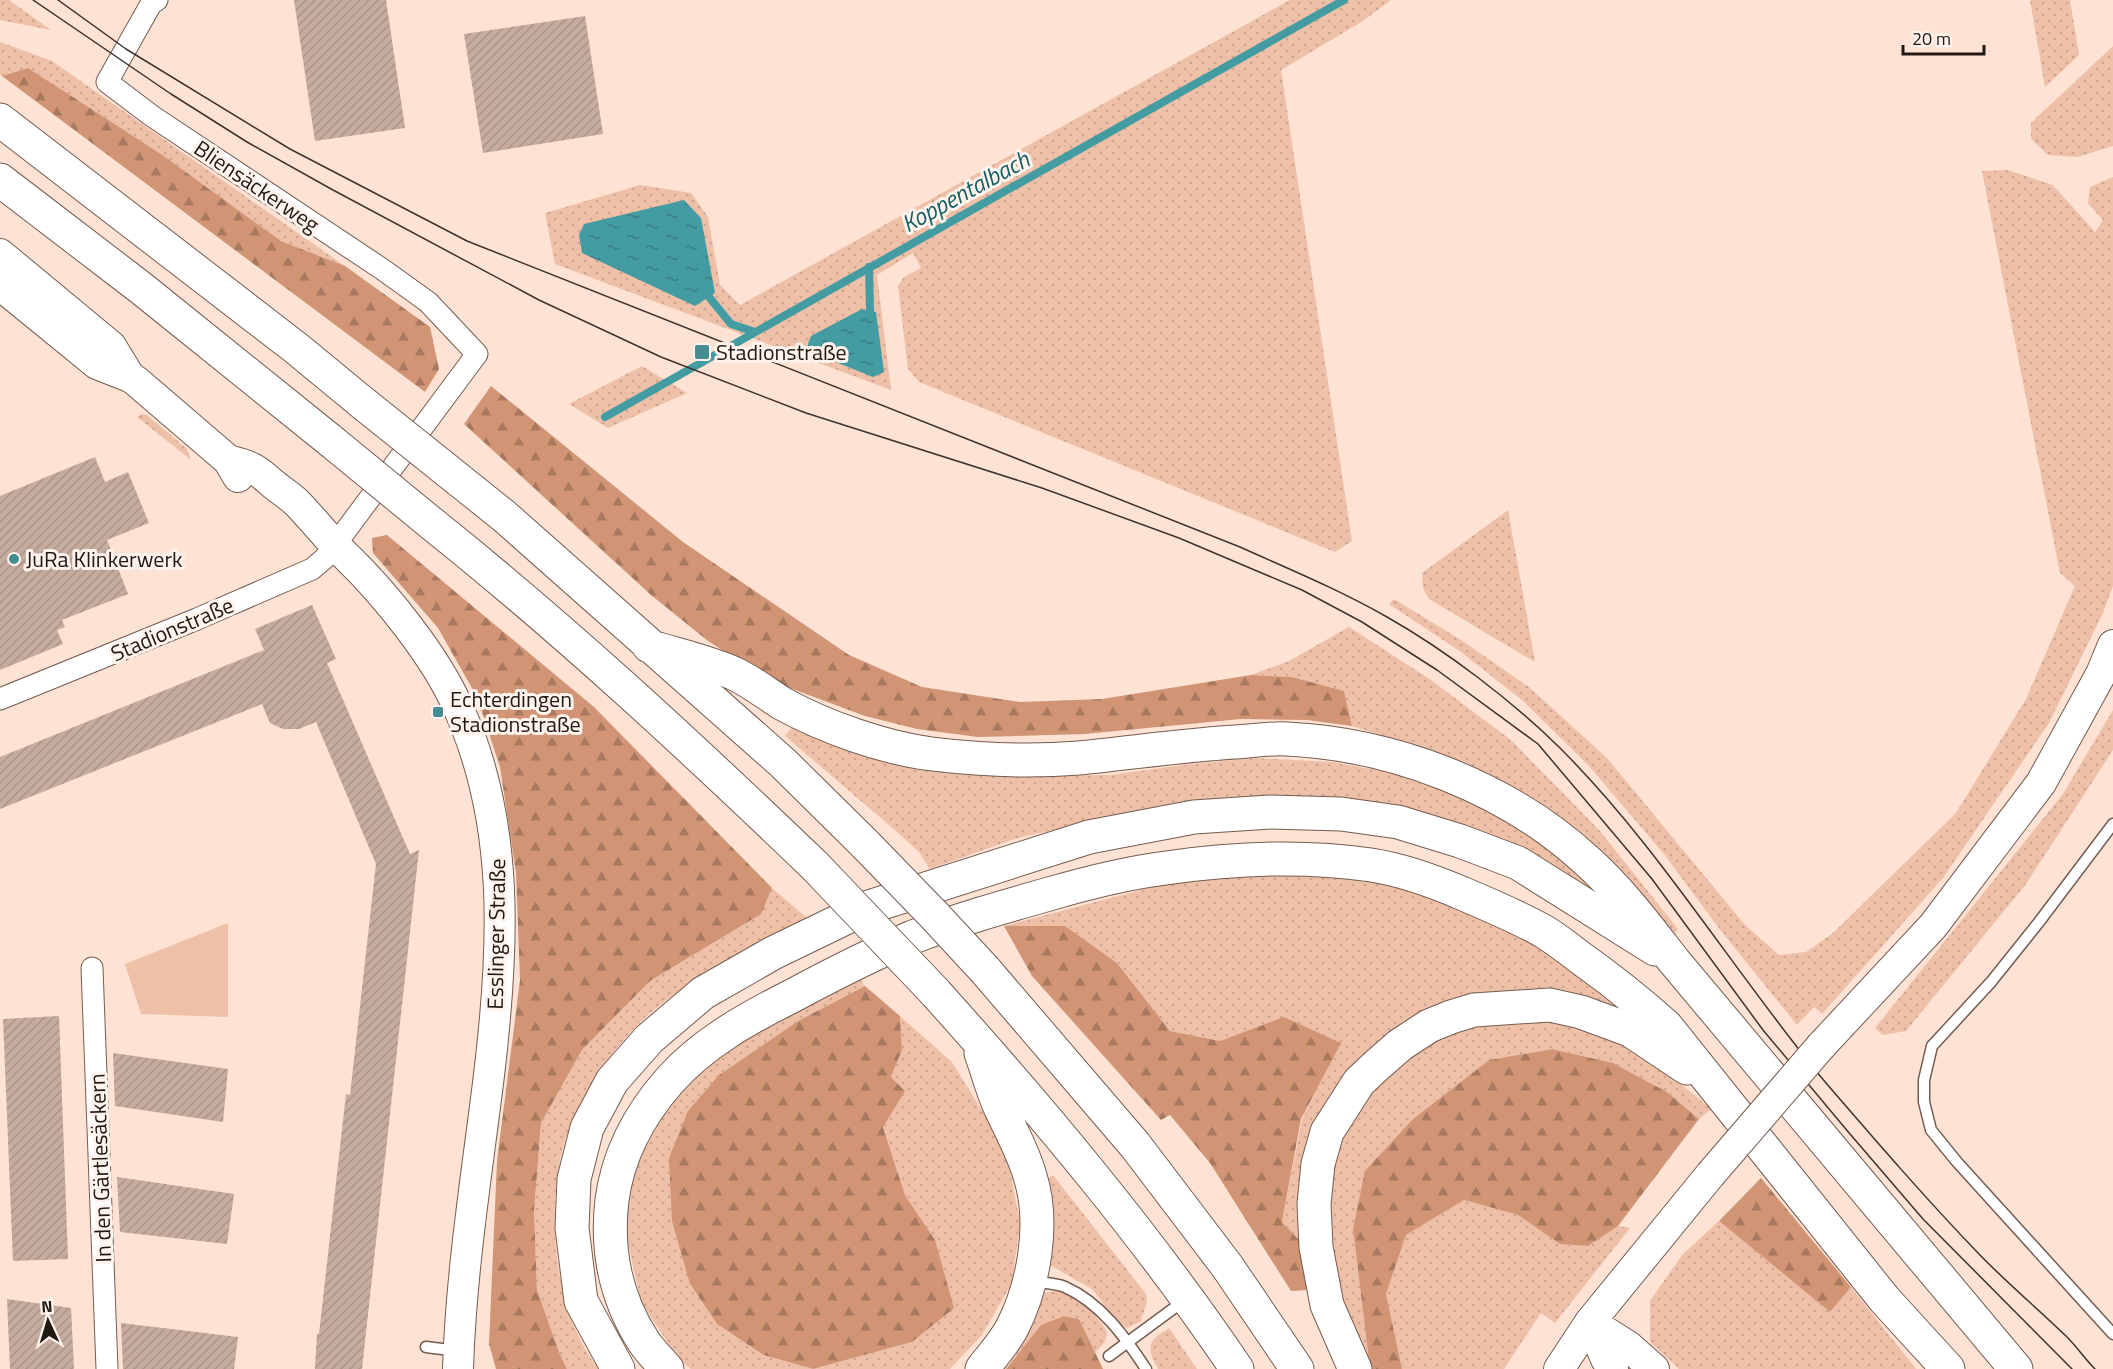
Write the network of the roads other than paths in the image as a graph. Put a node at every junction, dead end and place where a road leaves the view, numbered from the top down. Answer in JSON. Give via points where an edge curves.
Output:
{"nodes":[{"id":1,"x":157,"y":0,"type":"edge"},
{"id":2,"x":0,"y":120,"type":"edge"},
{"id":3,"x":0,"y":180,"type":"edge"},
{"id":4,"x":0,"y":254,"type":"edge"},
{"id":5,"x":0,"y":285,"type":"edge"},
{"id":6,"x":477,"y":354,"type":"joint"},
{"id":7,"x":130,"y":377,"type":"junction"},
{"id":8,"x":335,"y":545,"type":"junction"},
{"id":9,"x":2113,"y":645,"type":"edge"},
{"id":10,"x":649,"y":646,"type":"junction"},
{"id":11,"x":0,"y":699,"type":"edge"},
{"id":12,"x":2113,"y":824,"type":"edge"},
{"id":13,"x":1674,"y":961,"type":"junction"},
{"id":14,"x":92,"y":968,"type":"dead end"},
{"id":15,"x":975,"y":1037,"type":"junction"},
{"id":16,"x":1719,"y":1094,"type":"junction"},
{"id":17,"x":1030,"y":1282,"type":"junction"},
{"id":18,"x":1188,"y":1298,"type":"junction"},
{"id":19,"x":1590,"y":1322,"type":"junction"},
{"id":20,"x":2113,"y":1334,"type":"edge"},
{"id":21,"x":1128,"y":1342,"type":"junction"},
{"id":22,"x":426,"y":1347,"type":"dead end"},
{"id":23,"x":1110,"y":1356,"type":"dead end"},
{"id":24,"x":459,"y":1360,"type":"edge"},
{"id":25,"x":107,"y":1369,"type":"edge"},
{"id":26,"x":618,"y":1369,"type":"edge"},
{"id":27,"x":667,"y":1369,"type":"edge"},
{"id":28,"x":982,"y":1369,"type":"edge"},
{"id":29,"x":1146,"y":1369,"type":"edge"},
{"id":30,"x":1237,"y":1369,"type":"edge"},
{"id":31,"x":1297,"y":1369,"type":"edge"},
{"id":32,"x":1355,"y":1369,"type":"edge"},
{"id":33,"x":1558,"y":1369,"type":"edge"},
{"id":34,"x":1612,"y":1369,"type":"edge"},
{"id":35,"x":1654,"y":1369,"type":"edge"},
{"id":36,"x":1948,"y":1369,"type":"edge"},
{"id":37,"x":2016,"y":1369,"type":"edge"}],
"edges":[{"from":1,"to":6,"type":"street","name":"Bliensäckerweg","via":[[151,4],[108,82],[152,116],[428,302]]},
{"from":2,"to":10,"type":"highway","bridge":true,"via":[[287,340],[504,516]]},
{"from":3,"to":15,"type":"highway","bridge":true,"via":[[498,577],[658,717],[815,866]]},
{"from":4,"to":7,"type":"main road","name":"Esslinger Straße","via":[[111,346]]},
{"from":5,"to":7,"type":"main road","name":"Esslinger Straße","via":[[97,364]]},
{"from":6,"to":8,"type":"street","name":"Stadionstraße"},
{"from":7,"to":8,"type":"main road","name":"Esslinger Straße","via":[[228,460],[241,482],[285,519]]},
{"from":8,"to":11,"type":"street","name":"Stadionstraße","via":[[312,569]]},
{"from":8,"to":24,"type":"main road","name":"Esslinger Straße","via":[[393,608],[456,702],[474,748],[495,836],[501,910],[498,984],[465,1269]]},
{"from":9,"to":19,"type":"main road","bridge":true,"via":[[2041,783],[1933,926],[1821,1046]]},
{"from":10,"to":13,"type":"highway","via":[[734,674],[837,730],[927,753],[1012,761],[1285,739],[1401,757],[1456,778],[1545,826],[1626,900]]},
{"from":10,"to":31,"type":"highway","bridge":true,"via":[[783,764],[985,970],[1135,1145],[1227,1266]]},
{"from":12,"to":20,"type":"lane","via":[[2039,922],[1932,1046],[1924,1080],[1924,1102],[1931,1130]]},
{"from":13,"to":26,"type":"highway","via":[[1518,863],[1398,822],[1341,814],[1270,812],[1194,817],[1089,837],[866,908],[773,953],[703,993],[649,1039],[612,1081],[587,1128],[574,1179],[572,1228],[581,1301]]},
{"from":13,"to":37,"type":"highway"},
{"from":14,"to":25,"type":"street","name":"In den Gärtlesäckern"},
{"from":15,"to":17,"type":"highway","via":[[1031,1179],[1036,1228]]},
{"from":15,"to":18,"type":"highway","via":[[1084,1165]]},
{"from":16,"to":27,"type":"highway","via":[[1666,1026],[1623,988],[1545,932],[1422,878],[1372,865],[1269,858],[1165,868],[1093,882],[914,936],[840,970],[709,1044],[672,1078],[644,1114],[625,1148],[610,1220],[613,1263],[625,1305],[645,1343]]},
{"from":16,"to":32,"type":"highway","via":[[1629,1030],[1550,1005],[1474,1010],[1429,1026],[1400,1045],[1359,1082],[1327,1132],[1318,1164],[1314,1204],[1316,1247],[1327,1305]]},
{"from":16,"to":36,"type":"highway","via":[[1885,1300]]},
{"from":17,"to":21,"type":"lane","via":[[1064,1286],[1096,1306]]},
{"from":17,"to":28,"type":"highway","via":[[1011,1330]]},
{"from":18,"to":21,"type":"lane"},
{"from":18,"to":30,"type":"highway"},
{"from":19,"to":33,"type":"main road"},
{"from":19,"to":34,"type":"main road"},
{"from":19,"to":35,"type":"main road","via":[[1628,1346]]},
{"from":21,"to":23,"type":"lane"},
{"from":21,"to":29,"type":"lane"},
{"from":22,"to":24,"type":"lane"}]}
